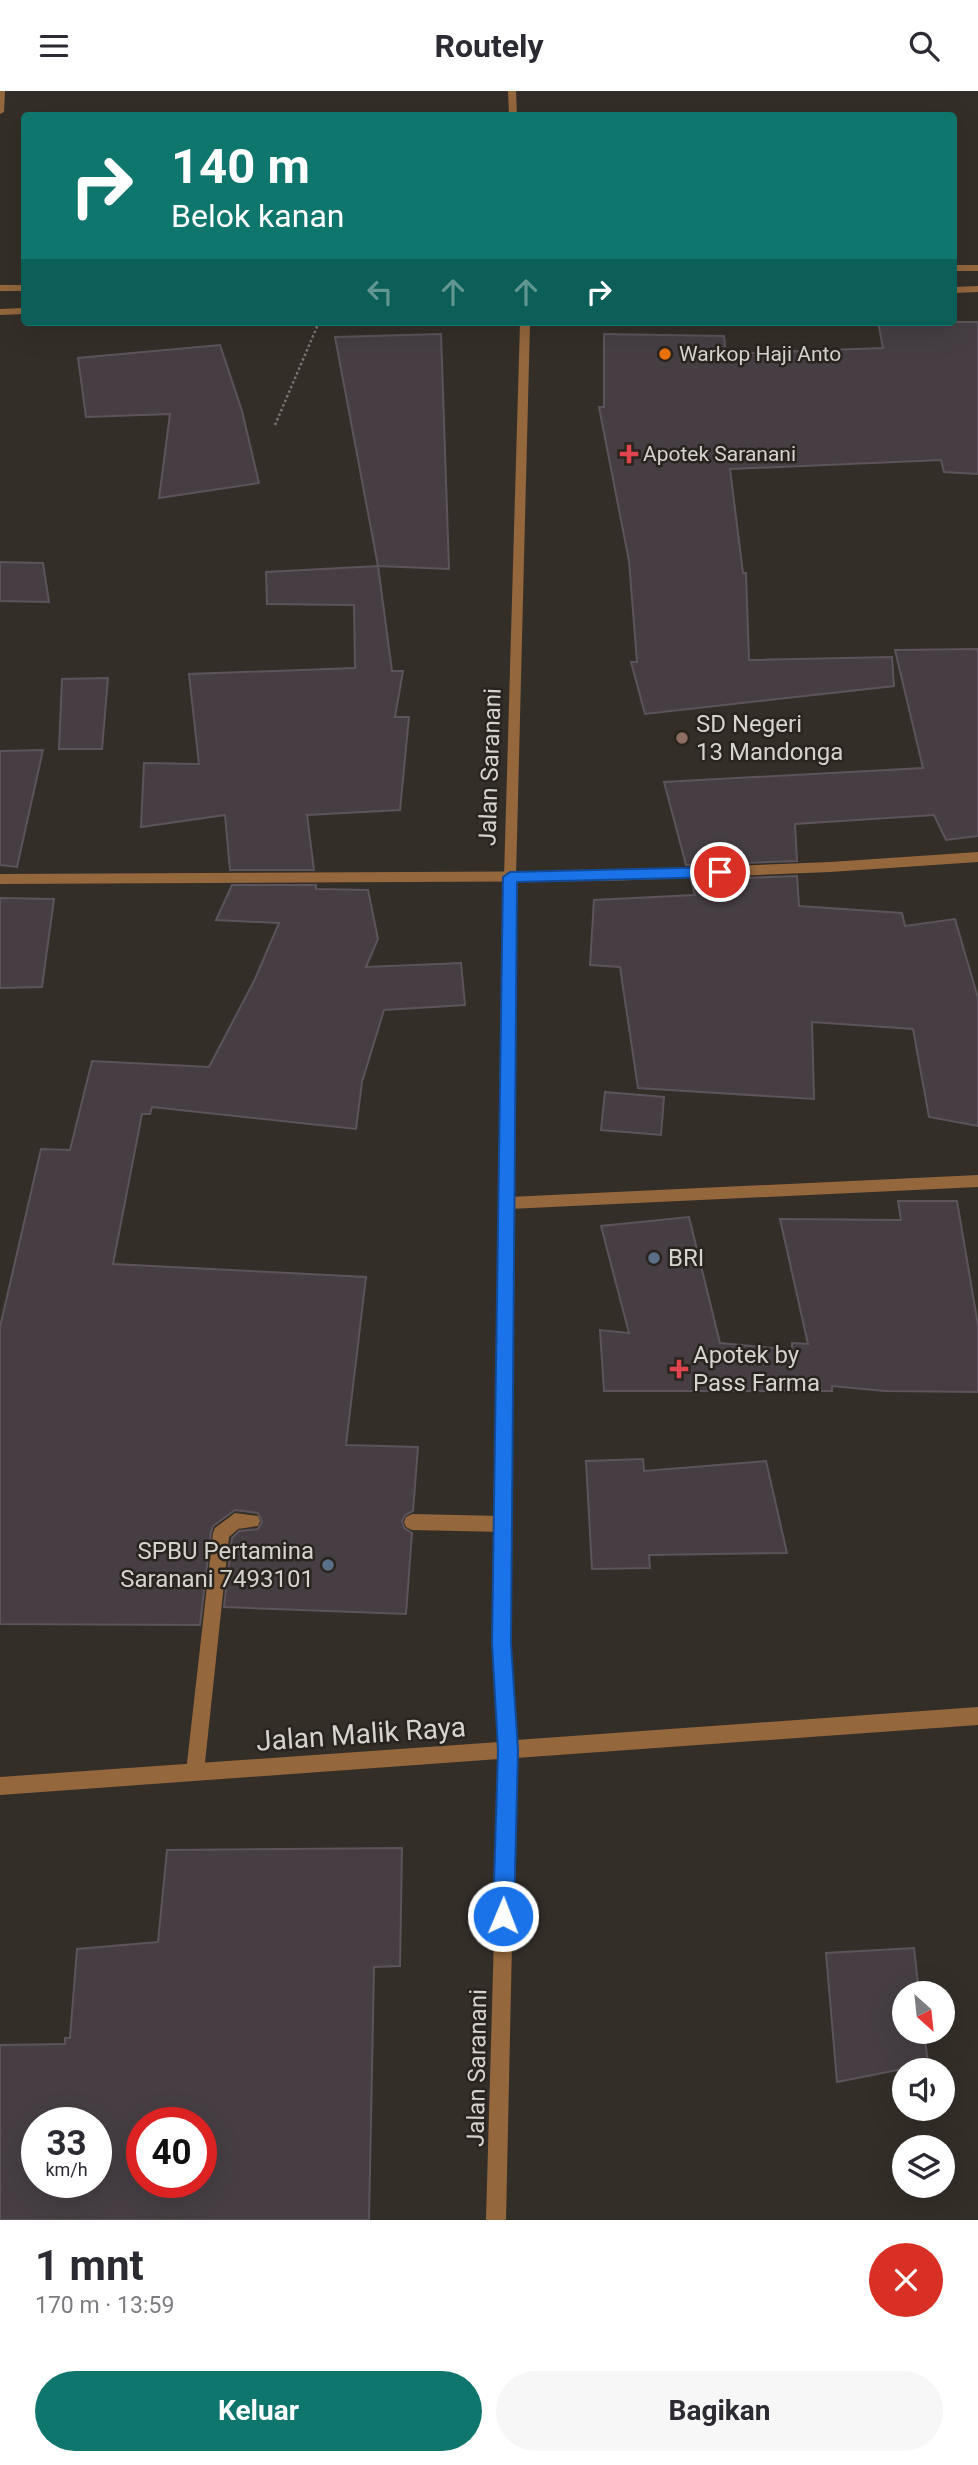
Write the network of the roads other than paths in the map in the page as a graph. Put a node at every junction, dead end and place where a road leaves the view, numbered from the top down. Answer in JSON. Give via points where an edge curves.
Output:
{"nodes":[{"id":1,"x":1,"y":91,"type":"edge"},
{"id":2,"x":512,"y":91,"type":"edge"},
{"id":3,"x":0,"y":112,"type":"edge"},
{"id":4,"x":513,"y":112,"type":"edge"},
{"id":5,"x":957,"y":268,"type":"edge"},
{"id":6,"x":978,"y":268,"type":"edge"},
{"id":7,"x":0,"y":288,"type":"edge"},
{"id":8,"x":21,"y":288,"type":"edge"},
{"id":9,"x":978,"y":289,"type":"edge"},
{"id":10,"x":957,"y":290,"type":"edge"},
{"id":11,"x":21,"y":311,"type":"edge"},
{"id":12,"x":0,"y":312,"type":"edge"},
{"id":13,"x":525,"y":326,"type":"edge"},
{"id":14,"x":978,"y":857,"type":"edge"},
{"id":15,"x":510,"y":877,"type":"junction"},
{"id":16,"x":0,"y":879,"type":"edge"},
{"id":17,"x":978,"y":1181,"type":"edge"},
{"id":18,"x":509,"y":1203,"type":"junction"},
{"id":19,"x":253,"y":1521,"type":"dead end"},
{"id":20,"x":412,"y":1522,"type":"dead end"},
{"id":21,"x":503,"y":1524,"type":"junction"},
{"id":22,"x":978,"y":1716,"type":"edge"},
{"id":23,"x":508,"y":1750,"type":"junction"},
{"id":24,"x":195,"y":1772,"type":"junction"},
{"id":25,"x":0,"y":1786,"type":"edge"},
{"id":26,"x":496,"y":2220,"type":"edge"}],
"edges":[{"from":1,"to":3,"type":"street"},
{"from":2,"to":4,"type":"street"},
{"from":5,"to":6,"type":"street"},
{"from":7,"to":8,"type":"street"},
{"from":9,"to":10,"type":"street"},
{"from":11,"to":12,"type":"street"},
{"from":13,"to":15,"type":"street","name":"Jalan Saranani"},
{"from":14,"to":15,"type":"street","via":[[803,869]]},
{"from":15,"to":16,"type":"street"},
{"from":15,"to":18,"type":"street","name":"Jalan Saranani"},
{"from":17,"to":18,"type":"street"},
{"from":18,"to":21,"type":"street","name":"Jalan Saranani"},
{"from":19,"to":24,"type":"street","via":[[235,1521],[221,1533]]},
{"from":20,"to":21,"type":"street"},
{"from":21,"to":23,"type":"street","name":"Jalan Saranani","via":[[502,1643]]},
{"from":22,"to":23,"type":"street","name":"Jalan Malik Raya"},
{"from":23,"to":24,"type":"street","name":"Jalan Malik Raya"},
{"from":23,"to":26,"type":"street","name":"Jalan Saranani"},
{"from":24,"to":25,"type":"street","name":"Jalan Malik Raya"}]}
